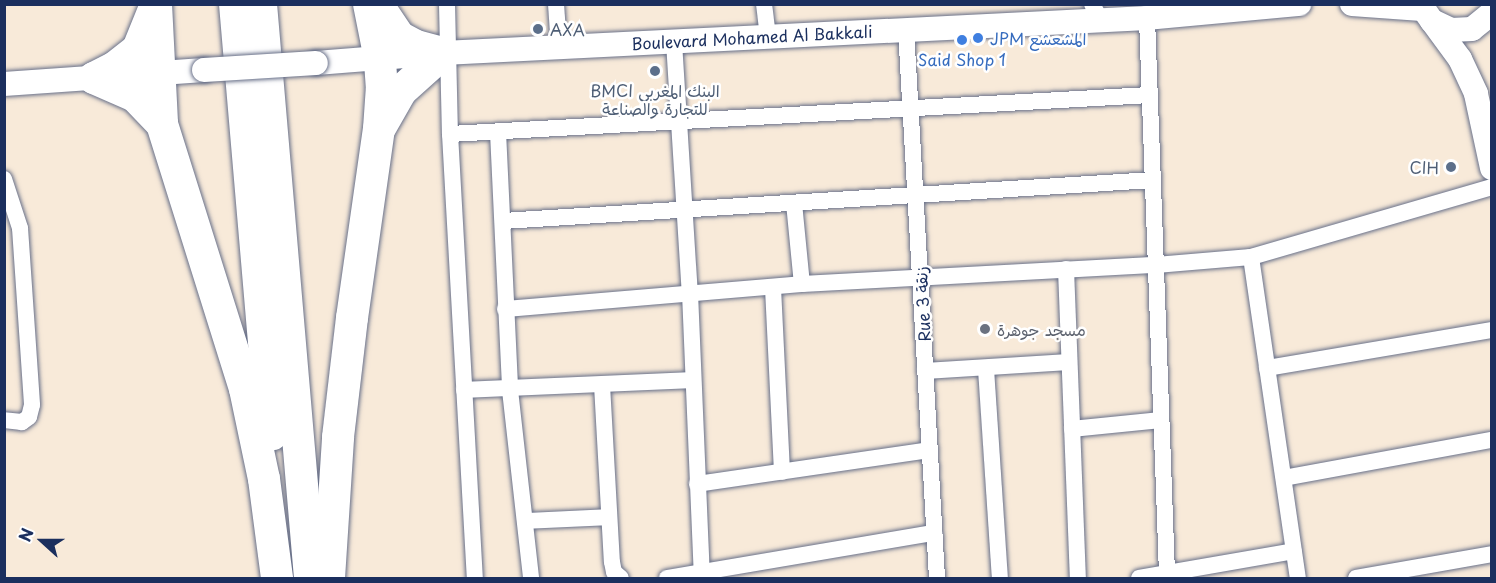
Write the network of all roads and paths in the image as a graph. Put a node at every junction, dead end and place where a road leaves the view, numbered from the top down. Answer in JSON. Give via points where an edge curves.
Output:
{"nodes":[{"id":1,"x":235,"y":4,"type":"edge"},
{"id":2,"x":261,"y":4,"type":"edge"},
{"id":3,"x":369,"y":4,"type":"edge"},
{"id":4,"x":376,"y":4,"type":"edge"},
{"id":5,"x":447,"y":4,"type":"edge"},
{"id":6,"x":556,"y":4,"type":"edge"},
{"id":7,"x":765,"y":4,"type":"edge"},
{"id":8,"x":1299,"y":4,"type":"edge"},
{"id":9,"x":1352,"y":4,"type":"edge"},
{"id":10,"x":156,"y":5,"type":"edge"},
{"id":11,"x":1097,"y":12,"type":"edge"},
{"id":12,"x":1425,"y":12,"type":"edge"},
{"id":13,"x":1491,"y":14,"type":"edge"},
{"id":14,"x":1147,"y":18,"type":"junction"},
{"id":15,"x":906,"y":29,"type":"junction"},
{"id":16,"x":768,"y":36,"type":"junction"},
{"id":17,"x":674,"y":42,"type":"junction"},
{"id":18,"x":559,"y":47,"type":"junction"},
{"id":19,"x":446,"y":53,"type":"junction"},
{"id":20,"x":380,"y":59,"type":"junction"},
{"id":21,"x":158,"y":74,"type":"junction"},
{"id":22,"x":94,"y":78,"type":"junction"},
{"id":23,"x":4,"y":84,"type":"edge"},
{"id":24,"x":1150,"y":95,"type":"junction"},
{"id":25,"x":912,"y":108,"type":"junction"},
{"id":26,"x":678,"y":122,"type":"junction"},
{"id":27,"x":162,"y":124,"type":"junction"},
{"id":28,"x":379,"y":129,"type":"junction"},
{"id":29,"x":498,"y":132,"type":"junction"},
{"id":30,"x":450,"y":134,"type":"junction"},
{"id":31,"x":1491,"y":168,"type":"edge"},
{"id":32,"x":4,"y":179,"type":"edge"},
{"id":33,"x":1153,"y":180,"type":"junction"},
{"id":34,"x":1491,"y":187,"type":"edge"},
{"id":35,"x":917,"y":195,"type":"junction"},
{"id":36,"x":794,"y":203,"type":"junction"},
{"id":37,"x":683,"y":210,"type":"junction"},
{"id":38,"x":503,"y":221,"type":"junction"},
{"id":39,"x":1251,"y":257,"type":"junction"},
{"id":40,"x":1156,"y":266,"type":"junction"},
{"id":41,"x":1066,"y":269,"type":"junction"},
{"id":42,"x":921,"y":278,"type":"junction"},
{"id":43,"x":802,"y":284,"type":"junction"},
{"id":44,"x":773,"y":288,"type":"junction"},
{"id":45,"x":690,"y":293,"type":"junction"},
{"id":46,"x":505,"y":309,"type":"junction"},
{"id":47,"x":1491,"y":330,"type":"edge"},
{"id":48,"x":1069,"y":362,"type":"junction"},
{"id":49,"x":1267,"y":368,"type":"junction"},
{"id":50,"x":986,"y":369,"type":"junction"},
{"id":51,"x":925,"y":371,"type":"junction"},
{"id":52,"x":692,"y":380,"type":"junction"},
{"id":53,"x":602,"y":385,"type":"junction"},
{"id":54,"x":464,"y":390,"type":"junction"},
{"id":55,"x":510,"y":390,"type":"junction"},
{"id":56,"x":4,"y":420,"type":"edge"},
{"id":57,"x":1161,"y":420,"type":"junction"},
{"id":58,"x":1072,"y":429,"type":"junction"},
{"id":59,"x":1491,"y":440,"type":"edge"},
{"id":60,"x":930,"y":450,"type":"junction"},
{"id":61,"x":782,"y":472,"type":"junction"},
{"id":62,"x":1284,"y":478,"type":"junction"},
{"id":63,"x":697,"y":484,"type":"junction"},
{"id":64,"x":609,"y":517,"type":"junction"},
{"id":65,"x":525,"y":521,"type":"junction"},
{"id":66,"x":934,"y":533,"type":"junction"},
{"id":67,"x":1294,"y":551,"type":"junction"},
{"id":68,"x":1491,"y":554,"type":"edge"},
{"id":69,"x":1167,"y":573,"type":"junction"},
{"id":70,"x":702,"y":576,"type":"edge"},
{"id":71,"x":278,"y":579,"type":"edge"},
{"id":72,"x":285,"y":579,"type":"edge"},
{"id":73,"x":310,"y":579,"type":"edge"},
{"id":74,"x":329,"y":579,"type":"edge"},
{"id":75,"x":475,"y":579,"type":"edge"},
{"id":76,"x":531,"y":579,"type":"edge"},
{"id":77,"x":621,"y":579,"type":"edge"},
{"id":78,"x":667,"y":579,"type":"edge"},
{"id":79,"x":937,"y":579,"type":"edge"},
{"id":80,"x":1000,"y":579,"type":"edge"},
{"id":81,"x":1078,"y":579,"type":"edge"},
{"id":82,"x":1139,"y":579,"type":"edge"},
{"id":83,"x":1298,"y":579,"type":"edge"},
{"id":84,"x":1356,"y":579,"type":"edge"}],
"edges":[{"from":1,"to":72,"type":"highway"},
{"from":2,"to":73,"type":"highway"},
{"from":3,"to":20,"type":"highway"},
{"from":4,"to":19,"type":"highway","via":[[399,37],[416,46]]},
{"from":5,"to":19,"type":"street"},
{"from":6,"to":18,"type":"street"},
{"from":7,"to":16,"type":"street"},
{"from":8,"to":14,"type":"street","name":"Boulevard Mohamed Al Bakkali"},
{"from":9,"to":12,"type":"street"},
{"from":10,"to":21,"type":"highway"},
{"from":10,"to":22,"type":"highway","via":[[138,49]]},
{"from":11,"to":14,"type":"street","name":"Boulevard Mohamed Al Bakkali"},
{"from":11,"to":15,"type":"street","name":"Boulevard Mohamed Al Bakkali"},
{"from":12,"to":13,"type":"street","via":[[1451,30],[1479,26]]},
{"from":12,"to":31,"type":"street","via":[[1460,59],[1476,94]]},
{"from":14,"to":24,"type":"street"},
{"from":15,"to":16,"type":"street","name":"Boulevard Mohamed Al Bakkali"},
{"from":15,"to":25,"type":"street","name":"Rue 3 زنقة"},
{"from":16,"to":17,"type":"street","name":"Boulevard Mohamed Al Bakkali"},
{"from":17,"to":18,"type":"street","name":"Boulevard Mohamed Al Bakkali"},
{"from":17,"to":26,"type":"street"},
{"from":18,"to":19,"type":"street","name":"Boulevard Mohamed Al Bakkali"},
{"from":19,"to":20,"type":"street","name":"Boulevard Mohamed Al Bakkali"},
{"from":19,"to":28,"type":"highway","via":[[401,91]]},
{"from":19,"to":30,"type":"street"},
{"from":20,"to":21,"type":"street","name":"Boulevard Mohamed Al Bakkali","bridge":true},
{"from":20,"to":28,"type":"highway"},
{"from":21,"to":22,"type":"street","name":"Boulevard Mohamed Al Bakkali"},
{"from":21,"to":27,"type":"highway"},
{"from":22,"to":23,"type":"street","name":"Boulevard Mohamed Al Bakkali"},
{"from":22,"to":27,"type":"highway","via":[[135,96]]},
{"from":24,"to":25,"type":"street"},
{"from":24,"to":33,"type":"street"},
{"from":25,"to":26,"type":"street"},
{"from":25,"to":35,"type":"street","name":"Rue 3 زنقة"},
{"from":26,"to":29,"type":"street"},
{"from":26,"to":37,"type":"street"},
{"from":27,"to":71,"type":"highway","via":[[245,389],[264,479]]},
{"from":28,"to":74,"type":"highway","via":[[338,437]]},
{"from":29,"to":30,"type":"street"},
{"from":29,"to":38,"type":"street"},
{"from":30,"to":54,"type":"street"},
{"from":32,"to":56,"type":"street","via":[[20,228],[32,405],[22,422]]},
{"from":33,"to":35,"type":"street"},
{"from":33,"to":40,"type":"street"},
{"from":34,"to":39,"type":"street"},
{"from":35,"to":36,"type":"street"},
{"from":35,"to":42,"type":"street","name":"Rue 3 زنقة"},
{"from":36,"to":37,"type":"street"},
{"from":36,"to":43,"type":"street"},
{"from":37,"to":38,"type":"street"},
{"from":37,"to":45,"type":"street"},
{"from":38,"to":46,"type":"street"},
{"from":39,"to":40,"type":"street"},
{"from":39,"to":49,"type":"street"},
{"from":40,"to":41,"type":"street"},
{"from":40,"to":57,"type":"street"},
{"from":41,"to":42,"type":"street"},
{"from":41,"to":48,"type":"street"},
{"from":42,"to":43,"type":"street"},
{"from":42,"to":51,"type":"street","name":"Rue 3 زنقة"},
{"from":43,"to":44,"type":"street"},
{"from":44,"to":45,"type":"street"},
{"from":44,"to":61,"type":"street"},
{"from":45,"to":46,"type":"street"},
{"from":45,"to":52,"type":"street"},
{"from":46,"to":55,"type":"street"},
{"from":47,"to":49,"type":"street"},
{"from":48,"to":50,"type":"street"},
{"from":48,"to":58,"type":"street"},
{"from":49,"to":62,"type":"street"},
{"from":50,"to":51,"type":"street"},
{"from":50,"to":80,"type":"street"},
{"from":51,"to":60,"type":"street","name":"Rue 3 زنقة"},
{"from":52,"to":53,"type":"street"},
{"from":52,"to":63,"type":"street"},
{"from":53,"to":55,"type":"street"},
{"from":53,"to":64,"type":"street"},
{"from":54,"to":55,"type":"street"},
{"from":54,"to":75,"type":"street"},
{"from":55,"to":65,"type":"street"},
{"from":57,"to":58,"type":"street"},
{"from":57,"to":69,"type":"street"},
{"from":58,"to":81,"type":"street"},
{"from":59,"to":62,"type":"street"},
{"from":60,"to":61,"type":"street"},
{"from":60,"to":66,"type":"street","name":"Rue 3 زنقة"},
{"from":61,"to":63,"type":"street"},
{"from":62,"to":67,"type":"street"},
{"from":63,"to":70,"type":"street"},
{"from":64,"to":65,"type":"street"},
{"from":64,"to":77,"type":"street","via":[[612,562]]},
{"from":65,"to":76,"type":"street"},
{"from":66,"to":70,"type":"street"},
{"from":66,"to":79,"type":"street","name":"Rue 3 زنقة"},
{"from":67,"to":69,"type":"street"},
{"from":67,"to":83,"type":"street"},
{"from":68,"to":84,"type":"street"},
{"from":69,"to":82,"type":"street"},
{"from":70,"to":78,"type":"street"}]}
